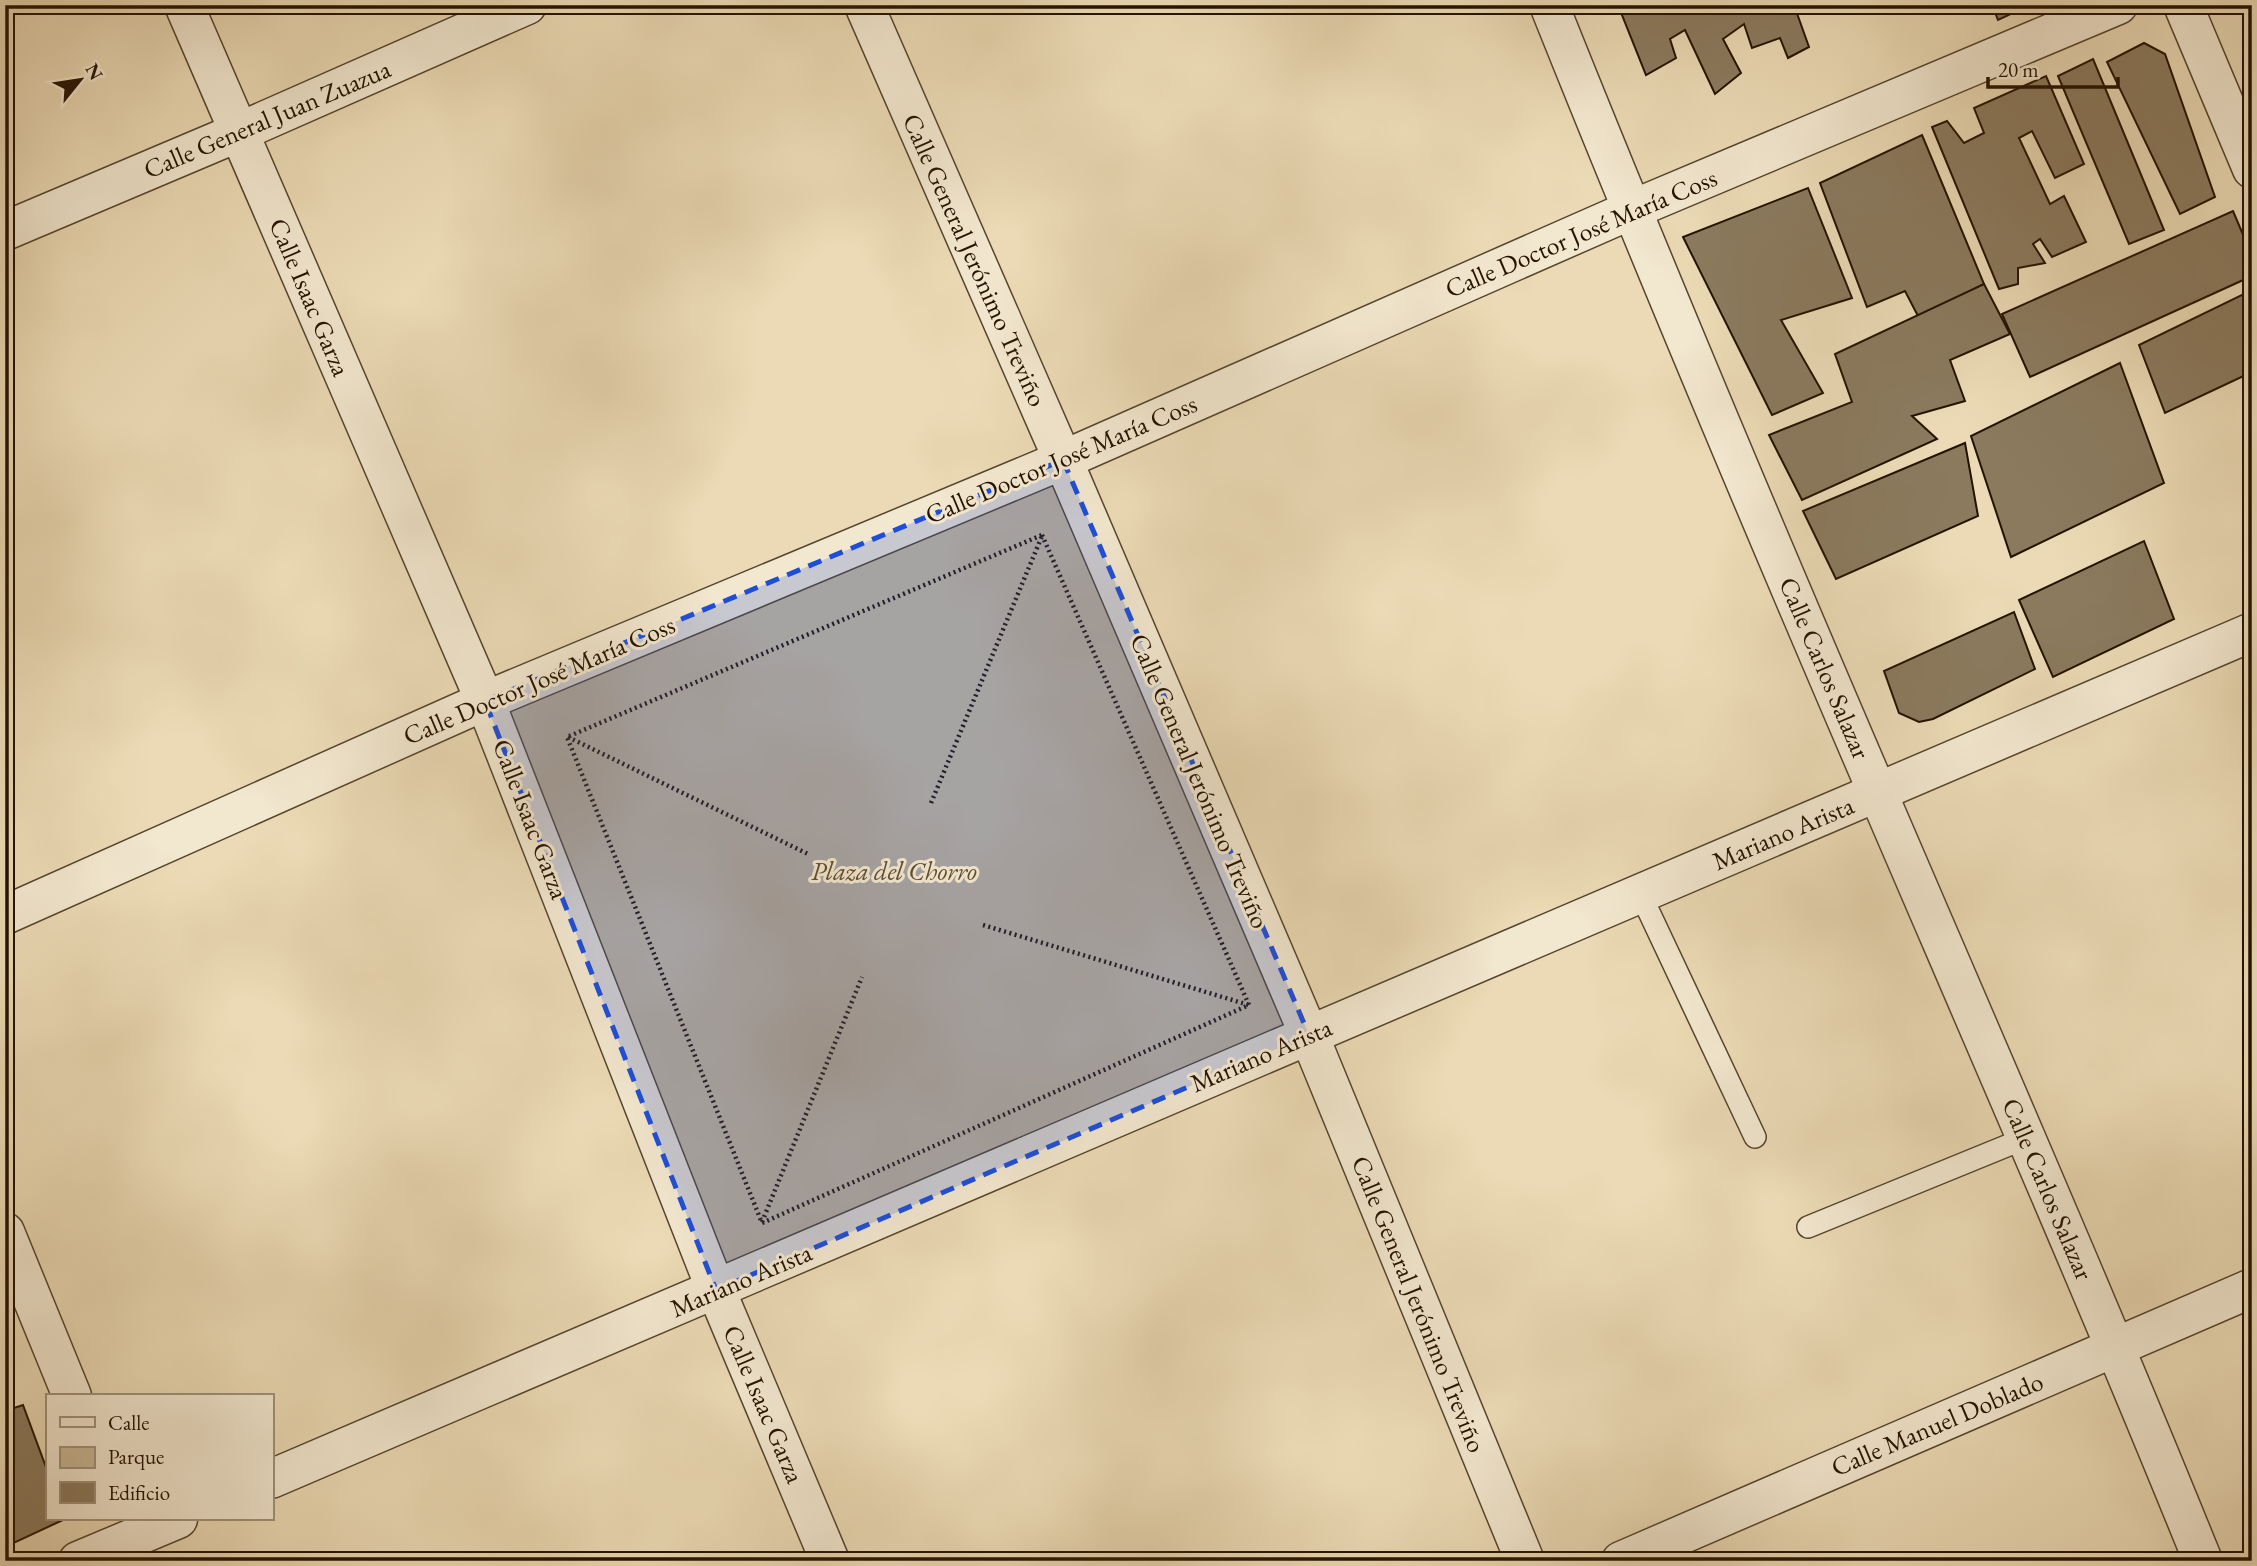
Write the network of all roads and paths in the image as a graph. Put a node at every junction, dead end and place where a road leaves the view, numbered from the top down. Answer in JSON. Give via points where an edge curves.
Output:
{"nodes":[{"id":1,"x":184,"y":5,"type":"edge"},
{"id":2,"x":527,"y":5,"type":"edge"},
{"id":3,"x":864,"y":5,"type":"edge"},
{"id":4,"x":1549,"y":5,"type":"edge"},
{"id":5,"x":2118,"y":5,"type":"edge"},
{"id":6,"x":2183,"y":5,"type":"edge"},
{"id":7,"x":239,"y":132,"type":"junction"},
{"id":8,"x":2252,"y":169,"type":"edge"},
{"id":9,"x":1631,"y":210,"type":"junction"},
{"id":10,"x":5,"y":231,"type":"edge"},
{"id":11,"x":1063,"y":460,"type":"junction"},
{"id":12,"x":1042,"y":534,"type":"junction"},
{"id":13,"x":2252,"y":632,"type":"edge"},
{"id":14,"x":485,"y":701,"type":"junction"},
{"id":15,"x":567,"y":737,"type":"junction"},
{"id":16,"x":1877,"y":793,"type":"junction"},
{"id":17,"x":931,"y":803,"type":"dead end"},
{"id":18,"x":810,"y":855,"type":"dead end"},
{"id":19,"x":1640,"y":893,"type":"junction"},
{"id":20,"x":5,"y":915,"type":"edge"},
{"id":21,"x":983,"y":925,"type":"dead end"},
{"id":22,"x":862,"y":977,"type":"dead end"},
{"id":23,"x":1249,"y":1005,"type":"junction"},
{"id":24,"x":1309,"y":1035,"type":"junction"},
{"id":25,"x":1755,"y":1137,"type":"dead end"},
{"id":26,"x":2026,"y":1138,"type":"junction"},
{"id":27,"x":762,"y":1223,"type":"junction"},
{"id":28,"x":1808,"y":1227,"type":"dead end"},
{"id":29,"x":5,"y":1232,"type":"edge"},
{"id":30,"x":2252,"y":1288,"type":"edge"},
{"id":31,"x":716,"y":1290,"type":"junction"},
{"id":32,"x":2116,"y":1346,"type":"junction"},
{"id":33,"x":71,"y":1394,"type":"edge"},
{"id":34,"x":273,"y":1478,"type":"edge"},
{"id":35,"x":176,"y":1520,"type":"edge"},
{"id":36,"x":130,"y":1540,"type":"edge"},
{"id":37,"x":78,"y":1561,"type":"edge"},
{"id":38,"x":830,"y":1561,"type":"edge"},
{"id":39,"x":1525,"y":1561,"type":"edge"},
{"id":40,"x":1622,"y":1561,"type":"edge"},
{"id":41,"x":2203,"y":1561,"type":"edge"}],
"edges":[{"from":1,"to":7,"type":"street","name":"Calle Isaac Garza"},
{"from":2,"to":7,"type":"street","name":"Calle General Juan Zuazua"},
{"from":3,"to":11,"type":"street","name":"Calle General Jerónimo Treviño"},
{"from":4,"to":9,"type":"street","name":"Calle Carlos Salazar"},
{"from":5,"to":9,"type":"street","name":"Calle Doctor José María Coss"},
{"from":6,"to":8,"type":"street"},
{"from":7,"to":10,"type":"street","name":"Calle General Juan Zuazua"},
{"from":7,"to":14,"type":"street","name":"Calle Isaac Garza"},
{"from":9,"to":11,"type":"street","name":"Calle Doctor José María Coss"},
{"from":9,"to":16,"type":"street","name":"Calle Carlos Salazar"},
{"from":11,"to":14,"type":"street","name":"Calle Doctor José María Coss"},
{"from":11,"to":24,"type":"street","name":"Calle General Jerónimo Treviño"},
{"from":12,"to":15,"type":"path"},
{"from":12,"to":17,"type":"path"},
{"from":12,"to":23,"type":"path"},
{"from":13,"to":16,"type":"street","name":"Mariano Arista"},
{"from":14,"to":20,"type":"street","name":"Calle Doctor José María Coss"},
{"from":14,"to":31,"type":"street","name":"Calle Isaac Garza"},
{"from":15,"to":18,"type":"path"},
{"from":15,"to":27,"type":"path"},
{"from":16,"to":19,"type":"street","name":"Mariano Arista"},
{"from":16,"to":26,"type":"street","name":"Calle Carlos Salazar"},
{"from":19,"to":24,"type":"street","name":"Mariano Arista"},
{"from":19,"to":25,"type":"lane"},
{"from":21,"to":23,"type":"path"},
{"from":22,"to":27,"type":"path"},
{"from":23,"to":27,"type":"path"},
{"from":24,"to":31,"type":"street","name":"Mariano Arista"},
{"from":24,"to":39,"type":"street","name":"Calle General Jerónimo Treviño"},
{"from":26,"to":28,"type":"lane"},
{"from":26,"to":32,"type":"street","name":"Calle Carlos Salazar"},
{"from":29,"to":33,"type":"street"},
{"from":30,"to":32,"type":"street","name":"Calle Manuel Doblado"},
{"from":31,"to":34,"type":"street","name":"Mariano Arista"},
{"from":31,"to":38,"type":"street","name":"Calle Isaac Garza"},
{"from":32,"to":40,"type":"street","name":"Calle Manuel Doblado"},
{"from":32,"to":41,"type":"street","name":"Calle Carlos Salazar"},
{"from":35,"to":36,"type":"street"},
{"from":36,"to":37,"type":"street"}]}
